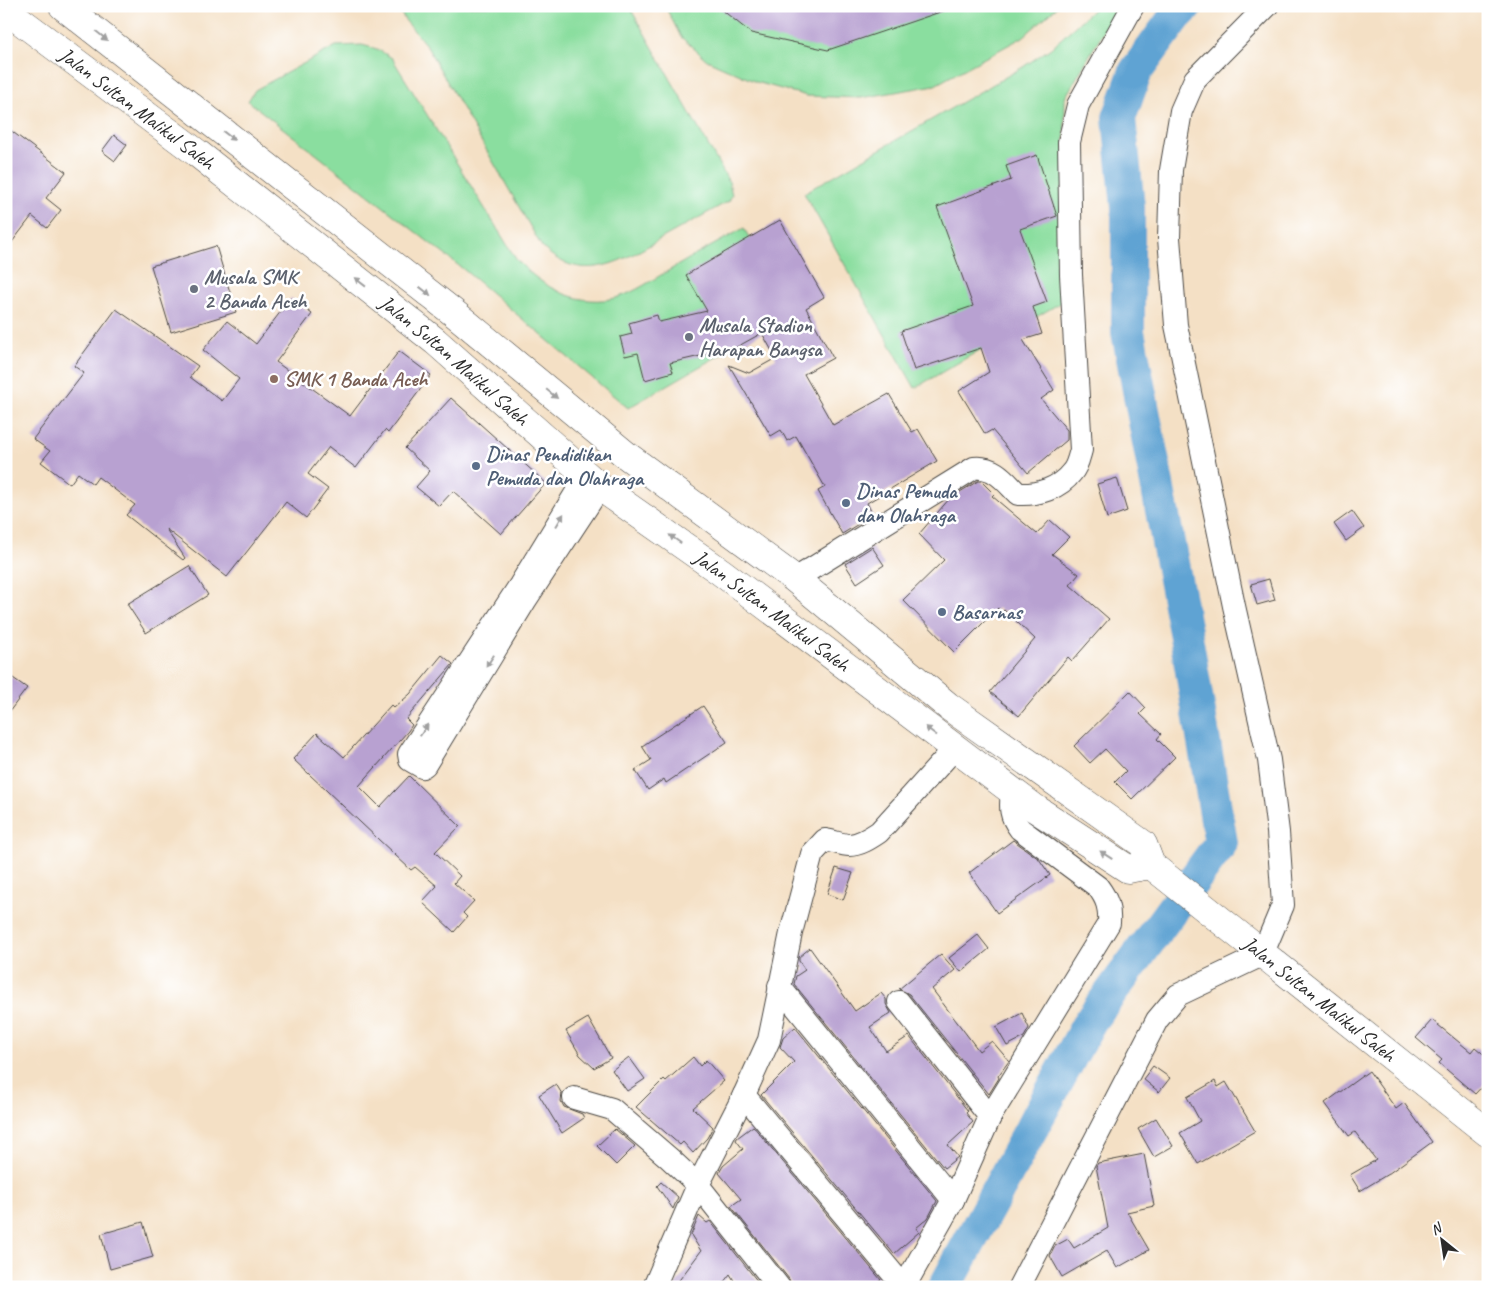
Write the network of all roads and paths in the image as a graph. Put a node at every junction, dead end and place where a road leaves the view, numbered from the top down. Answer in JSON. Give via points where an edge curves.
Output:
{"nodes":[{"id":1,"x":63,"y":6,"type":"edge"},
{"id":2,"x":1133,"y":6,"type":"edge"},
{"id":3,"x":1267,"y":6,"type":"edge"},
{"id":4,"x":6,"y":10,"type":"edge"},
{"id":5,"x":454,"y":313,"type":"junction"},
{"id":6,"x":435,"y":341,"type":"junction"},
{"id":7,"x":594,"y":481,"type":"junction"},
{"id":8,"x":744,"y":541,"type":"junction"},
{"id":9,"x":721,"y":572,"type":"junction"},
{"id":10,"x":794,"y":579,"type":"junction"},
{"id":11,"x":954,"y":749,"type":"junction"},
{"id":12,"x":1012,"y":792,"type":"junction"},
{"id":13,"x":1156,"y":869,"type":"junction"},
{"id":14,"x":1262,"y":955,"type":"junction"},
{"id":15,"x":779,"y":986,"type":"junction"},
{"id":16,"x":899,"y":1002,"type":"dead end"},
{"id":17,"x":744,"y":1095,"type":"junction"},
{"id":18,"x":574,"y":1098,"type":"dead end"},
{"id":19,"x":990,"y":1117,"type":"junction"},
{"id":20,"x":1488,"y":1133,"type":"edge"},
{"id":21,"x":698,"y":1185,"type":"junction"},
{"id":22,"x":953,"y":1200,"type":"junction"},
{"id":23,"x":654,"y":1287,"type":"edge"},
{"id":24,"x":779,"y":1287,"type":"edge"},
{"id":25,"x":904,"y":1287,"type":"edge"},
{"id":26,"x":1019,"y":1287,"type":"edge"}],
"edges":[{"from":1,"to":5,"type":"main road","name":"Jalan Sultan Malikul Saleh","one_way":true},
{"from":2,"to":10,"type":"street","via":[[1078,105],[1069,142],[1071,275],[1081,450],[1074,472],[1036,495],[1018,494],[994,470],[974,468]]},
{"from":3,"to":14,"type":"street","via":[[1195,79],[1182,111],[1171,170],[1169,238],[1176,325],[1269,760],[1283,905]]},
{"from":6,"to":4,"type":"main road","name":"Jalan Sultan Malikul Saleh","one_way":true,"via":[[182,142]]},
{"from":5,"to":6,"type":"main road"},
{"from":5,"to":8,"type":"main road","name":"Jalan Sultan Malikul Saleh","one_way":true,"via":[[626,455]]},
{"from":6,"to":7,"type":"main road","name":"Jalan Sultan Malikul Saleh"},
{"from":7,"to":7,"type":"street","one_way":true,"via":[[424,765],[422,767],[410,760],[409,754],[515,592]]},
{"from":9,"to":7,"type":"main road","name":"Jalan Sultan Malikul Saleh","one_way":true},
{"from":8,"to":9,"type":"main road"},
{"from":8,"to":10,"type":"main road","name":"Jalan Sultan Malikul Saleh"},
{"from":11,"to":9,"type":"main road","name":"Jalan Sultan Malikul Saleh","one_way":true},
{"from":10,"to":13,"type":"main road","name":"Jalan Sultan Malikul Saleh","via":[[948,706],[1143,844]]},
{"from":11,"to":12,"type":"main road","name":"Jalan Sultan Malikul Saleh"},
{"from":11,"to":15,"type":"street","via":[[879,832],[863,842],[848,845],[825,840],[812,854]]},
{"from":13,"to":12,"type":"main road","name":"Jalan Sultan Malikul Saleh","one_way":true,"via":[[1128,869]]},
{"from":12,"to":19,"type":"street","via":[[1010,810],[1020,829],[1098,887],[1110,910],[1109,923]]},
{"from":13,"to":14,"type":"main road","name":"Jalan Sultan Malikul Saleh"},
{"from":14,"to":20,"type":"main road","name":"Jalan Sultan Malikul Saleh"},
{"from":14,"to":26,"type":"street","via":[[1178,995],[1157,1020]]},
{"from":15,"to":17,"type":"street","via":[[769,1040]]},
{"from":15,"to":22,"type":"street"},
{"from":16,"to":19,"type":"street"},
{"from":17,"to":21,"type":"street"},
{"from":17,"to":25,"type":"street"},
{"from":18,"to":21,"type":"street","via":[[612,1109]]},
{"from":19,"to":22,"type":"street"},
{"from":21,"to":23,"type":"street"},
{"from":21,"to":24,"type":"street"},
{"from":22,"to":25,"type":"street"}]}
